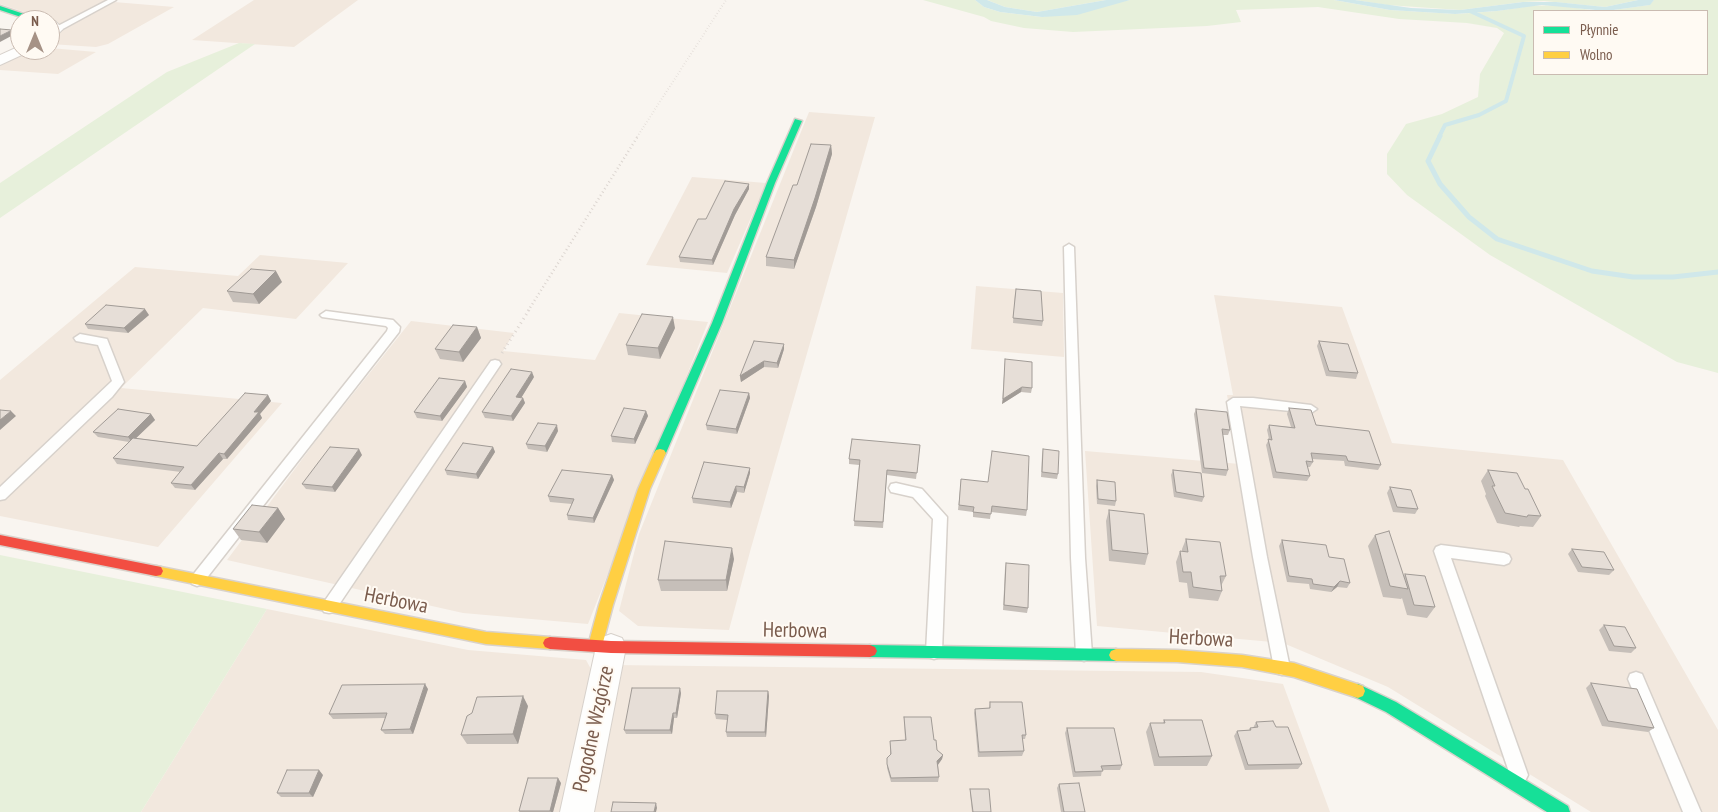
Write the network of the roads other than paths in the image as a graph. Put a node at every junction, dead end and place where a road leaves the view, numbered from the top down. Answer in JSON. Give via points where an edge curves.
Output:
{"nodes":[{"id":1,"x":113,"y":0,"type":"edge"},
{"id":2,"x":60,"y":25,"type":"edge"},
{"id":3,"x":798,"y":121,"type":"dead end"},
{"id":4,"x":1070,"y":247,"type":"dead end"},
{"id":5,"x":326,"y":315,"type":"dead end"},
{"id":6,"x":80,"y":338,"type":"dead end"},
{"id":7,"x":495,"y":364,"type":"road end"},
{"id":8,"x":1312,"y":409,"type":"edge"},
{"id":9,"x":896,"y":488,"type":"dead end"},
{"id":10,"x":0,"y":495,"type":"edge"},
{"id":11,"x":0,"y":540,"type":"edge"},
{"id":12,"x":1504,"y":559,"type":"dead end"},
{"id":13,"x":197,"y":580,"type":"junction"},
{"id":14,"x":329,"y":607,"type":"junction"},
{"id":15,"x":603,"y":646,"type":"junction"},
{"id":16,"x":934,"y":652,"type":"junction"},
{"id":17,"x":1084,"y":654,"type":"junction"},
{"id":18,"x":1282,"y":668,"type":"junction"},
{"id":19,"x":1636,"y":679,"type":"dead end"},
{"id":20,"x":1529,"y":800,"type":"edge"},
{"id":21,"x":577,"y":812,"type":"edge"},
{"id":22,"x":1562,"y":812,"type":"edge"},
{"id":23,"x":1692,"y":812,"type":"edge"}],
"edges":[{"from":1,"to":2,"type":"lane"},
{"from":3,"to":15,"type":"street","via":[[717,323],[644,489],[606,605]]},
{"from":4,"to":17,"type":"lane","via":[[1078,558]]},
{"from":5,"to":13,"type":"lane","via":[[389,323],[394,327],[393,332]]},
{"from":6,"to":10,"type":"lane","via":[[103,342],[118,382]]},
{"from":7,"to":14,"type":"lane"},
{"from":8,"to":18,"type":"lane","via":[[1233,402]]},
{"from":9,"to":16,"type":"lane","via":[[917,493],[940,517]]},
{"from":11,"to":13,"type":"street","name":"Herbowa"},
{"from":12,"to":20,"type":"lane","via":[[1441,551]]},
{"from":13,"to":14,"type":"street","name":"Herbowa"},
{"from":14,"to":15,"type":"street","name":"Herbowa","via":[[486,638]]},
{"from":15,"to":16,"type":"street","name":"Herbowa"},
{"from":15,"to":21,"type":"street","name":"Pogodne Wzgórze"},
{"from":16,"to":17,"type":"street","name":"Herbowa"},
{"from":17,"to":18,"type":"street","name":"Herbowa","via":[[1186,656]]},
{"from":18,"to":20,"type":"street","name":"Herbowa","via":[[1350,687],[1391,706]]},
{"from":19,"to":23,"type":"lane"},
{"from":20,"to":22,"type":"street","name":"Herbowa"}]}
